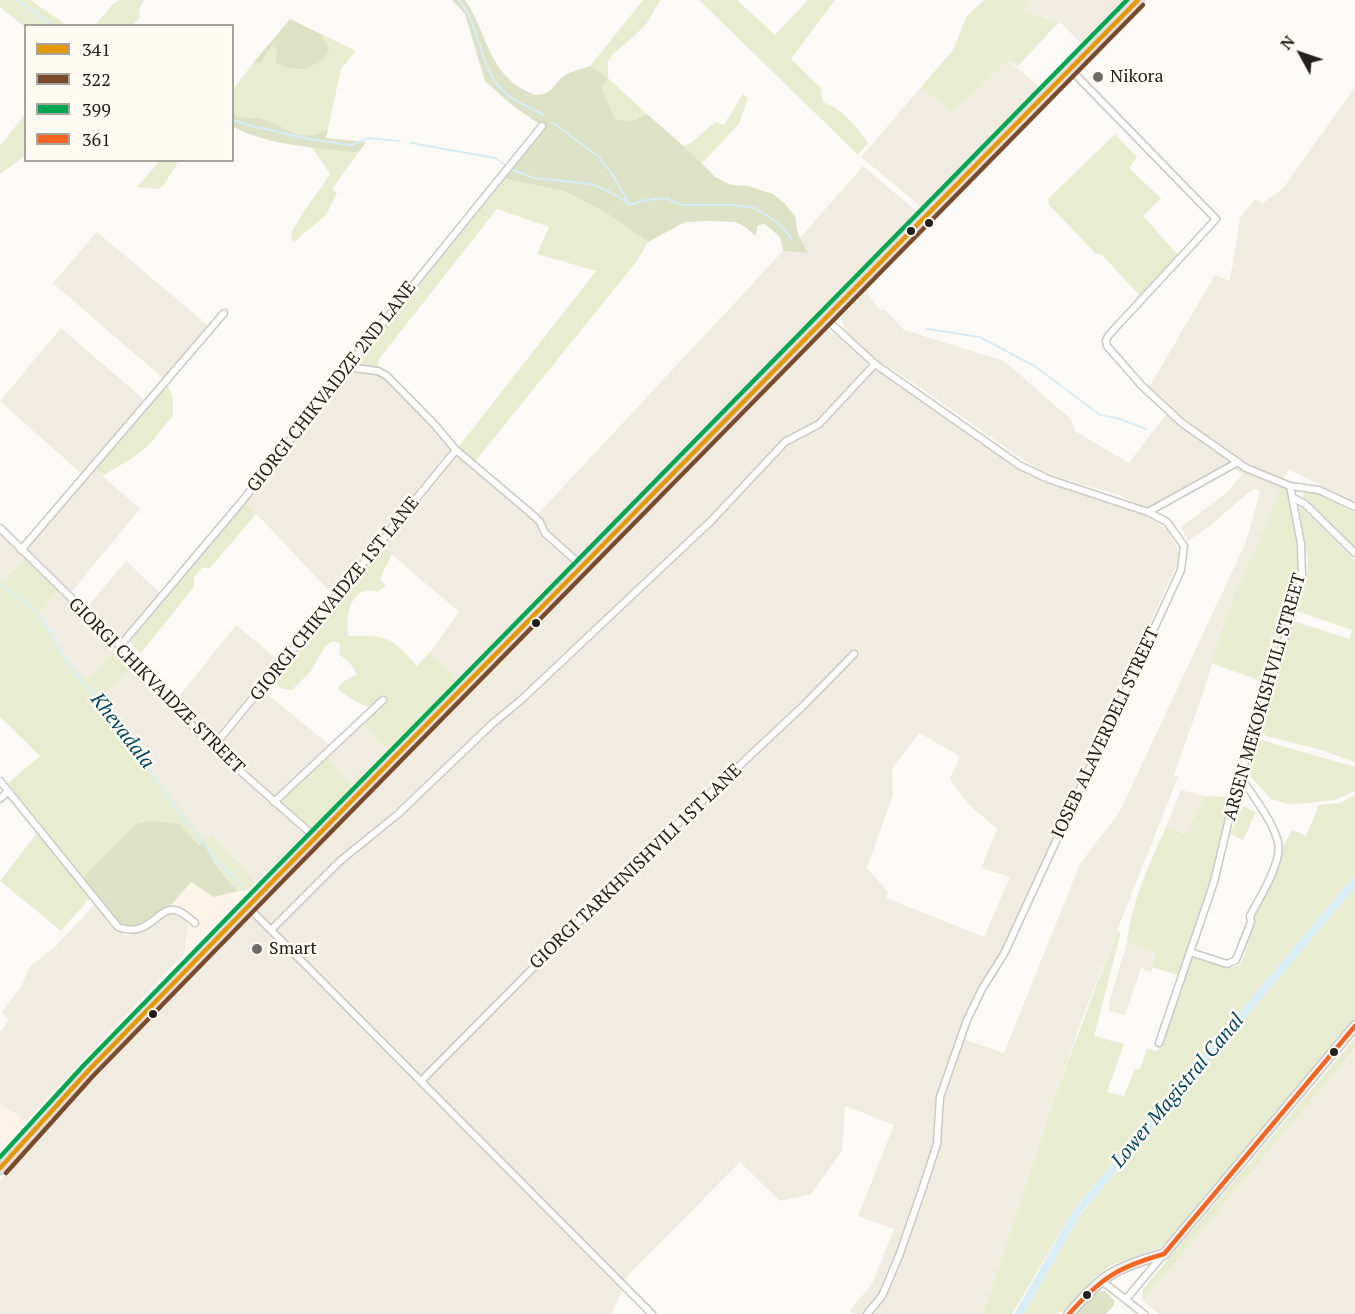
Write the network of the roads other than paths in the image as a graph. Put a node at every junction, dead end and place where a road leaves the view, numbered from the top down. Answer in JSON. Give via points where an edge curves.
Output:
{"nodes":[{"id":1,"x":1138,"y":0,"type":"edge"},
{"id":2,"x":1070,"y":69,"type":"junction"},
{"id":3,"x":542,"y":126,"type":"dead end"},
{"id":4,"x":224,"y":313,"type":"dead end"},
{"id":5,"x":826,"y":319,"type":"junction"},
{"id":6,"x":876,"y":364,"type":"junction"},
{"id":7,"x":347,"y":367,"type":"junction"},
{"id":8,"x":456,"y":450,"type":"junction"},
{"id":9,"x":1238,"y":462,"type":"junction"},
{"id":10,"x":1290,"y":486,"type":"junction"},
{"id":11,"x":1292,"y":497,"type":"junction"},
{"id":12,"x":1355,"y":507,"type":"edge"},
{"id":13,"x":1148,"y":512,"type":"junction"},
{"id":14,"x":0,"y":528,"type":"edge"},
{"id":15,"x":21,"y":550,"type":"junction"},
{"id":16,"x":1355,"y":553,"type":"edge"},
{"id":17,"x":583,"y":567,"type":"junction"},
{"id":18,"x":120,"y":646,"type":"junction"},
{"id":19,"x":854,"y":654,"type":"dead end"},
{"id":20,"x":382,"y":700,"type":"dead end"},
{"id":21,"x":213,"y":747,"type":"junction"},
{"id":22,"x":1241,"y":777,"type":"junction"},
{"id":23,"x":0,"y":781,"type":"edge"},
{"id":24,"x":8,"y":791,"type":"junction"},
{"id":25,"x":0,"y":799,"type":"edge"},
{"id":26,"x":274,"y":802,"type":"junction"},
{"id":27,"x":316,"y":838,"type":"junction"},
{"id":28,"x":248,"y":907,"type":"junction"},
{"id":29,"x":195,"y":923,"type":"dead end"},
{"id":30,"x":271,"y":930,"type":"junction"},
{"id":31,"x":1190,"y":952,"type":"junction"},
{"id":32,"x":1355,"y":1026,"type":"edge"},
{"id":33,"x":1159,"y":1043,"type":"dead end"},
{"id":34,"x":421,"y":1081,"type":"junction"},
{"id":35,"x":0,"y":1168,"type":"edge"},
{"id":36,"x":1164,"y":1254,"type":"junction"},
{"id":37,"x":1098,"y":1281,"type":"junction"},
{"id":38,"x":1126,"y":1299,"type":"junction"},
{"id":39,"x":652,"y":1314,"type":"edge"},
{"id":40,"x":867,"y":1314,"type":"edge"},
{"id":41,"x":1069,"y":1314,"type":"edge"},
{"id":42,"x":1144,"y":1314,"type":"edge"}],
"edges":[{"from":1,"to":2,"type":"highway"},
{"from":2,"to":5,"type":"highway"},
{"from":2,"to":9,"type":"street","via":[[1216,219],[1106,341],[1142,386],[1182,423]]},
{"from":3,"to":7,"type":"street","name":"GIORGI CHIKVAIDZE 2ND LANE"},
{"from":4,"to":15,"type":"street"},
{"from":5,"to":6,"type":"street","name":"IOSEB ALAVERDELI STREET"},
{"from":5,"to":17,"type":"highway"},
{"from":6,"to":13,"type":"street","name":"IOSEB ALAVERDELI STREET","via":[[1019,465]]},
{"from":6,"to":30,"type":"street","via":[[819,424],[785,442],[712,520],[398,814],[340,861]]},
{"from":7,"to":8,"type":"street","via":[[387,376]]},
{"from":7,"to":18,"type":"street","name":"GIORGI CHIKVAIDZE 2ND LANE","via":[[243,500]]},
{"from":8,"to":17,"type":"street","via":[[534,516],[545,532]]},
{"from":8,"to":21,"type":"street","name":"GIORGI CHIKVAIDZE 1ST LANE"},
{"from":9,"to":10,"type":"street"},
{"from":9,"to":13,"type":"street"},
{"from":10,"to":11,"type":"street","name":"ARSEN MEKOKISHVILI STREET"},
{"from":10,"to":12,"type":"street","via":[[1319,490]]},
{"from":11,"to":16,"type":"street","via":[[1305,504]]},
{"from":11,"to":22,"type":"street","name":"ARSEN MEKOKISHVILI STREET","via":[[1301,544],[1302,576]]},
{"from":13,"to":40,"type":"street","name":"IOSEB ALAVERDELI STREET","via":[[1167,522],[1184,546],[1181,570],[1004,954],[967,1020],[940,1097],[937,1144],[922,1190],[882,1296]]},
{"from":14,"to":15,"type":"street","name":"GIORGI CHIKVAIDZE STREET"},
{"from":15,"to":18,"type":"street","name":"GIORGI CHIKVAIDZE STREET"},
{"from":17,"to":27,"type":"highway"},
{"from":18,"to":21,"type":"street","name":"GIORGI CHIKVAIDZE STREET"},
{"from":19,"to":34,"type":"street","name":"GIORGI TARKHNISHVILI 1ST LANE","via":[[656,844]]},
{"from":20,"to":26,"type":"street"},
{"from":21,"to":26,"type":"street","name":"GIORGI CHIKVAIDZE STREET"},
{"from":22,"to":31,"type":"street","name":"ARSEN MEKOKISHVILI STREET","via":[[1214,882]]},
{"from":22,"to":31,"type":"street","via":[[1279,843],[1276,860],[1250,916],[1236,960],[1227,964]]},
{"from":23,"to":24,"type":"street"},
{"from":24,"to":25,"type":"street"},
{"from":24,"to":29,"type":"street","via":[[118,927],[128,931],[145,927],[174,909]]},
{"from":26,"to":27,"type":"street","name":"GIORGI CHIKVAIDZE STREET"},
{"from":27,"to":28,"type":"highway"},
{"from":28,"to":30,"type":"street"},
{"from":28,"to":35,"type":"highway"},
{"from":30,"to":34,"type":"street"},
{"from":31,"to":33,"type":"street","name":"ARSEN MEKOKISHVILI STREET"},
{"from":32,"to":36,"type":"street"},
{"from":34,"to":39,"type":"street"},
{"from":36,"to":37,"type":"street","via":[[1130,1263]]},
{"from":36,"to":38,"type":"street"},
{"from":37,"to":38,"type":"street"},
{"from":37,"to":41,"type":"street"},
{"from":38,"to":42,"type":"street"}]}
